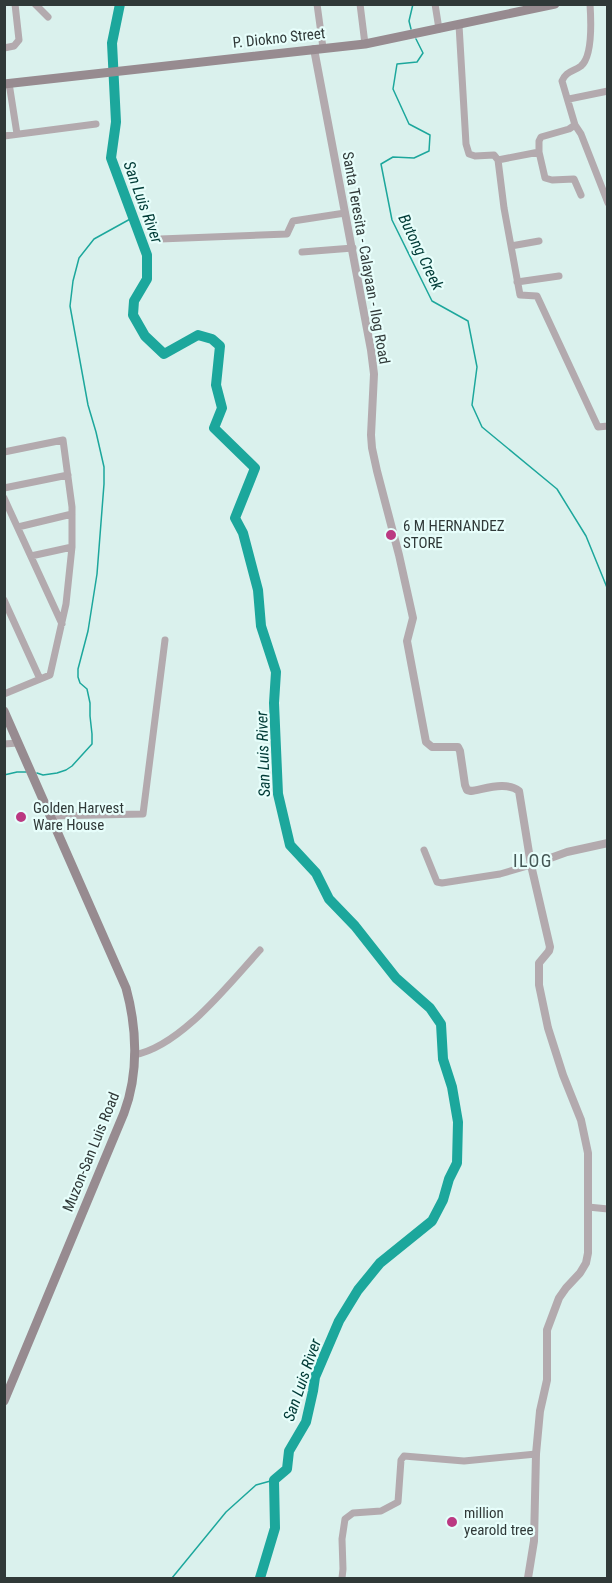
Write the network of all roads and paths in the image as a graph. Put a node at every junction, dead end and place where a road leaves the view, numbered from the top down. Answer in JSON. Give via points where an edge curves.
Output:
{"nodes":[{"id":1,"x":15,"y":4,"type":"edge"},
{"id":2,"x":35,"y":4,"type":"edge"},
{"id":3,"x":317,"y":4,"type":"edge"},
{"id":4,"x":360,"y":4,"type":"edge"},
{"id":5,"x":435,"y":4,"type":"edge"},
{"id":6,"x":555,"y":4,"type":"edge"},
{"id":7,"x":590,"y":4,"type":"edge"},
{"id":8,"x":48,"y":17,"type":"dead end"},
{"id":9,"x":459,"y":25,"type":"junction"},
{"id":10,"x":438,"y":29,"type":"junction"},
{"id":11,"x":365,"y":44,"type":"junction"},
{"id":12,"x":4,"y":48,"type":"edge"},
{"id":13,"x":319,"y":48,"type":"junction"},
{"id":14,"x":7,"y":83,"type":"edge"},
{"id":15,"x":608,"y":91,"type":"edge"},
{"id":16,"x":568,"y":99,"type":"junction"},
{"id":17,"x":96,"y":124,"type":"dead end"},
{"id":18,"x":575,"y":125,"type":"junction"},
{"id":19,"x":17,"y":134,"type":"junction"},
{"id":20,"x":4,"y":136,"type":"edge"},
{"id":21,"x":539,"y":152,"type":"junction"},
{"id":22,"x":498,"y":160,"type":"junction"},
{"id":23,"x":581,"y":195,"type":"dead end"},
{"id":24,"x":608,"y":203,"type":"edge"},
{"id":25,"x":345,"y":213,"type":"junction"},
{"id":26,"x":160,"y":239,"type":"dead end"},
{"id":27,"x":539,"y":241,"type":"dead end"},
{"id":28,"x":511,"y":246,"type":"junction"},
{"id":29,"x":352,"y":248,"type":"junction"},
{"id":30,"x":302,"y":252,"type":"dead end"},
{"id":31,"x":559,"y":276,"type":"dead end"},
{"id":32,"x":517,"y":282,"type":"junction"},
{"id":33,"x":608,"y":426,"type":"edge"},
{"id":34,"x":4,"y":453,"type":"edge"},
{"id":35,"x":68,"y":475,"type":"junction"},
{"id":36,"x":4,"y":488,"type":"edge"},
{"id":37,"x":4,"y":498,"type":"edge"},
{"id":38,"x":72,"y":514,"type":"junction"},
{"id":39,"x":18,"y":527,"type":"junction"},
{"id":40,"x":72,"y":547,"type":"junction"},
{"id":41,"x":31,"y":556,"type":"junction"},
{"id":42,"x":4,"y":600,"type":"edge"},
{"id":43,"x":66,"y":604,"type":"junction"},
{"id":44,"x":55,"y":609,"type":"junction"},
{"id":45,"x":62,"y":624,"type":"junction"},
{"id":46,"x":165,"y":640,"type":"dead end"},
{"id":47,"x":40,"y":679,"type":"junction"},
{"id":48,"x":4,"y":694,"type":"edge"},
{"id":49,"x":4,"y":711,"type":"edge"},
{"id":50,"x":18,"y":743,"type":"junction"},
{"id":51,"x":4,"y":744,"type":"edge"},
{"id":52,"x":50,"y":816,"type":"junction"},
{"id":53,"x":608,"y":843,"type":"edge"},
{"id":54,"x":424,"y":850,"type":"dead end"},
{"id":55,"x":531,"y":865,"type":"junction"},
{"id":56,"x":260,"y":950,"type":"dead end"},
{"id":57,"x":134,"y":1055,"type":"junction"},
{"id":58,"x":588,"y":1207,"type":"junction"},
{"id":59,"x":608,"y":1209,"type":"edge"},
{"id":60,"x":4,"y":1401,"type":"edge"},
{"id":61,"x":536,"y":1454,"type":"junction"},
{"id":62,"x":342,"y":1578,"type":"edge"},
{"id":63,"x":528,"y":1578,"type":"edge"}],
"edges":[{"from":1,"to":12,"type":"street","via":[[19,40]]},
{"from":2,"to":8,"type":"street"},
{"from":3,"to":13,"type":"street"},
{"from":4,"to":11,"type":"street"},
{"from":5,"to":10,"type":"street"},
{"from":6,"to":9,"type":"main road","name":"P. Diokno Street"},
{"from":7,"to":16,"type":"street","via":[[588,54],[584,63],[566,73],[562,81]]},
{"from":9,"to":10,"type":"main road","name":"P. Diokno Street"},
{"from":9,"to":22,"type":"street","via":[[466,144],[469,154],[494,155]]},
{"from":10,"to":11,"type":"main road","name":"P. Diokno Street"},
{"from":11,"to":13,"type":"main road","name":"P. Diokno Street"},
{"from":13,"to":14,"type":"main road","name":"P. Diokno Street"},
{"from":13,"to":25,"type":"street","name":"Santa Teresita - Calayaan - Ilog Road"},
{"from":14,"to":19,"type":"street"},
{"from":15,"to":16,"type":"street"},
{"from":16,"to":18,"type":"street"},
{"from":17,"to":19,"type":"street"},
{"from":18,"to":21,"type":"street","via":[[541,137]]},
{"from":18,"to":24,"type":"street"},
{"from":19,"to":20,"type":"street"},
{"from":21,"to":22,"type":"street"},
{"from":21,"to":23,"type":"street","via":[[545,178],[574,179]]},
{"from":22,"to":28,"type":"street"},
{"from":25,"to":26,"type":"street","via":[[293,221],[287,234]]},
{"from":25,"to":29,"type":"street","name":"Santa Teresita - Calayaan - Ilog Road"},
{"from":27,"to":28,"type":"street"},
{"from":28,"to":32,"type":"street"},
{"from":29,"to":30,"type":"street"},
{"from":29,"to":55,"type":"street","name":"Santa Teresita - Calayaan - Ilog Road","via":[[373,362],[372,448],[412,618],[407,641],[426,742],[432,747],[458,747],[467,790],[507,785],[519,791]]},
{"from":31,"to":32,"type":"street"},
{"from":32,"to":33,"type":"street","via":[[520,295],[537,296],[598,427]]},
{"from":34,"to":35,"type":"street","via":[[63,440]]},
{"from":35,"to":36,"type":"street"},
{"from":35,"to":38,"type":"street"},
{"from":37,"to":39,"type":"street"},
{"from":38,"to":39,"type":"street"},
{"from":38,"to":40,"type":"street"},
{"from":39,"to":41,"type":"street"},
{"from":40,"to":41,"type":"street"},
{"from":40,"to":43,"type":"street"},
{"from":41,"to":44,"type":"street"},
{"from":42,"to":47,"type":"street"},
{"from":43,"to":44,"type":"street"},
{"from":43,"to":45,"type":"street"},
{"from":44,"to":45,"type":"street"},
{"from":45,"to":47,"type":"street","via":[[50,675]]},
{"from":46,"to":52,"type":"street","via":[[143,814]]},
{"from":47,"to":48,"type":"street"},
{"from":49,"to":50,"type":"main road","name":"Muzon-San Luis Road"},
{"from":50,"to":51,"type":"street"},
{"from":50,"to":52,"type":"main road","name":"Muzon-San Luis Road"},
{"from":52,"to":57,"type":"main road","name":"Muzon-San Luis Road","via":[[126,988],[133,1019]]},
{"from":53,"to":55,"type":"street"},
{"from":54,"to":55,"type":"street","via":[[437,882],[442,883]]},
{"from":55,"to":58,"type":"street","name":"Santa Teresita - Calayaan - Ilog Road","via":[[550,947],[539,963],[539,985],[548,1028],[581,1120],[588,1153]]},
{"from":56,"to":57,"type":"street","via":[[204,1012],[157,1048]]},
{"from":57,"to":60,"type":"main road","name":"Muzon-San Luis Road","via":[[132,1084],[121,1121]]},
{"from":58,"to":59,"type":"street"},
{"from":58,"to":61,"type":"street","name":"Santa Teresita - Calayaan - Ilog Road","via":[[586,1263],[559,1298],[547,1330],[547,1380]]},
{"from":61,"to":62,"type":"street","via":[[464,1461],[404,1456],[398,1502],[381,1511],[353,1513],[345,1519]]},
{"from":61,"to":63,"type":"street","name":"Santa Teresita - Calayaan - Ilog Road","via":[[534,1541]]}]}
